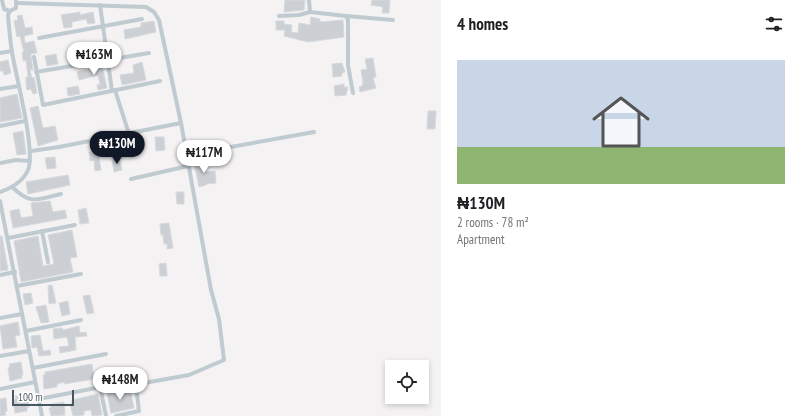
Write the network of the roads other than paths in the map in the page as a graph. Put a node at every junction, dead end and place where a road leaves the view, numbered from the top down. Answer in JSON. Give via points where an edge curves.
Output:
{"nodes":[{"id":1,"x":309,"y":0,"type":"edge"},
{"id":2,"x":17,"y":1,"type":"edge"},
{"id":3,"x":1,"y":2,"type":"edge"},
{"id":4,"x":100,"y":5,"type":"junction"},
{"id":5,"x":10,"y":11,"type":"junction"},
{"id":6,"x":310,"y":12,"type":"junction"},
{"id":7,"x":279,"y":16,"type":"dead end"},
{"id":8,"x":346,"y":16,"type":"junction"},
{"id":9,"x":142,"y":19,"type":"dead end"},
{"id":10,"x":393,"y":20,"type":"dead end"},
{"id":11,"x":102,"y":27,"type":"junction"},
{"id":12,"x":39,"y":38,"type":"dead end"},
{"id":13,"x":12,"y":51,"type":"junction"},
{"id":14,"x":149,"y":52,"type":"dead end"},
{"id":15,"x":0,"y":53,"type":"edge"},
{"id":16,"x":34,"y":57,"type":"dead end"},
{"id":17,"x":107,"y":59,"type":"junction"},
{"id":18,"x":36,"y":72,"type":"junction"},
{"id":19,"x":160,"y":81,"type":"dead end"},
{"id":20,"x":19,"y":86,"type":"junction"},
{"id":21,"x":0,"y":89,"type":"edge"},
{"id":22,"x":114,"y":90,"type":"junction"},
{"id":23,"x":353,"y":93,"type":"dead end"},
{"id":24,"x":25,"y":121,"type":"junction"},
{"id":25,"x":181,"y":123,"type":"junction"},
{"id":26,"x":0,"y":126,"type":"edge"},
{"id":27,"x":314,"y":132,"type":"dead end"},
{"id":28,"x":130,"y":134,"type":"junction"},
{"id":29,"x":31,"y":151,"type":"junction"},
{"id":30,"x":186,"y":155,"type":"junction"},
{"id":31,"x":30,"y":161,"type":"junction"},
{"id":32,"x":0,"y":163,"type":"edge"},
{"id":33,"x":188,"y":166,"type":"junction"},
{"id":34,"x":131,"y":179,"type":"dead end"},
{"id":35,"x":12,"y":187,"type":"junction"},
{"id":36,"x":0,"y":192,"type":"edge"},
{"id":37,"x":61,"y":194,"type":"dead end"},
{"id":38,"x":0,"y":201,"type":"edge"},
{"id":39,"x":2,"y":215,"type":"edge"},
{"id":40,"x":75,"y":225,"type":"dead end"},
{"id":41,"x":42,"y":231,"type":"junction"},
{"id":42,"x":8,"y":238,"type":"junction"},
{"id":43,"x":48,"y":262,"type":"dead end"},
{"id":44,"x":15,"y":272,"type":"junction"},
{"id":45,"x":81,"y":274,"type":"dead end"},
{"id":46,"x":0,"y":275,"type":"edge"},
{"id":47,"x":17,"y":286,"type":"junction"},
{"id":48,"x":22,"y":314,"type":"junction"},
{"id":49,"x":0,"y":318,"type":"edge"},
{"id":50,"x":81,"y":320,"type":"dead end"},
{"id":51,"x":26,"y":331,"type":"junction"},
{"id":52,"x":30,"y":351,"type":"junction"},
{"id":53,"x":106,"y":354,"type":"dead end"},
{"id":54,"x":0,"y":356,"type":"edge"},
{"id":55,"x":33,"y":368,"type":"junction"},
{"id":56,"x":35,"y":382,"type":"junction"},
{"id":57,"x":136,"y":386,"type":"junction"},
{"id":58,"x":100,"y":387,"type":"junction"},
{"id":59,"x":0,"y":389,"type":"edge"},
{"id":60,"x":39,"y":399,"type":"junction"},
{"id":61,"x":42,"y":416,"type":"edge"},
{"id":62,"x":106,"y":416,"type":"edge"},
{"id":63,"x":116,"y":416,"type":"edge"}],
"edges":[{"from":1,"to":6,"type":"street"},
{"from":2,"to":4,"type":"street"},
{"from":2,"to":5,"type":"street","via":[[16,8]]},
{"from":3,"to":5,"type":"street","via":[[4,9]]},
{"from":4,"to":11,"type":"street"},
{"from":4,"to":25,"type":"street","via":[[146,7],[154,12],[159,20]]},
{"from":5,"to":13,"type":"street","via":[[8,15]]},
{"from":6,"to":7,"type":"street"},
{"from":6,"to":8,"type":"street"},
{"from":8,"to":10,"type":"street"},
{"from":8,"to":23,"type":"street","via":[[348,65]]},
{"from":9,"to":11,"type":"street"},
{"from":11,"to":12,"type":"street"},
{"from":11,"to":17,"type":"street"},
{"from":13,"to":15,"type":"street"},
{"from":13,"to":20,"type":"street"},
{"from":14,"to":17,"type":"street"},
{"from":16,"to":18,"type":"street"},
{"from":17,"to":18,"type":"street"},
{"from":17,"to":22,"type":"street"},
{"from":18,"to":22,"type":"street","via":[[43,105]]},
{"from":19,"to":22,"type":"street"},
{"from":20,"to":21,"type":"street"},
{"from":20,"to":24,"type":"street"},
{"from":22,"to":28,"type":"street"},
{"from":24,"to":26,"type":"street"},
{"from":24,"to":29,"type":"street"},
{"from":25,"to":28,"type":"street"},
{"from":25,"to":30,"type":"street"},
{"from":27,"to":30,"type":"street"},
{"from":28,"to":29,"type":"street"},
{"from":29,"to":31,"type":"street"},
{"from":30,"to":33,"type":"street"},
{"from":31,"to":32,"type":"street"},
{"from":31,"to":35,"type":"street","via":[[23,177]]},
{"from":33,"to":34,"type":"street"},
{"from":33,"to":57,"type":"street","via":[[211,290],[219,319],[224,360],[189,375]]},
{"from":35,"to":36,"type":"street"},
{"from":35,"to":37,"type":"street","via":[[29,200]]},
{"from":38,"to":39,"type":"street"},
{"from":39,"to":42,"type":"street"},
{"from":40,"to":41,"type":"street"},
{"from":41,"to":42,"type":"street"},
{"from":41,"to":43,"type":"street"},
{"from":42,"to":44,"type":"street"},
{"from":44,"to":46,"type":"street"},
{"from":44,"to":47,"type":"street"},
{"from":45,"to":47,"type":"street"},
{"from":47,"to":48,"type":"street"},
{"from":48,"to":49,"type":"street"},
{"from":48,"to":51,"type":"street"},
{"from":50,"to":51,"type":"street"},
{"from":51,"to":52,"type":"street"},
{"from":52,"to":54,"type":"street"},
{"from":52,"to":55,"type":"street"},
{"from":53,"to":55,"type":"street"},
{"from":55,"to":56,"type":"street"},
{"from":56,"to":59,"type":"street"},
{"from":56,"to":60,"type":"street"},
{"from":57,"to":58,"type":"street","via":[[129,381]]},
{"from":57,"to":63,"type":"street","via":[[139,410]]},
{"from":58,"to":60,"type":"street"},
{"from":58,"to":62,"type":"street"},
{"from":60,"to":61,"type":"street"}]}
